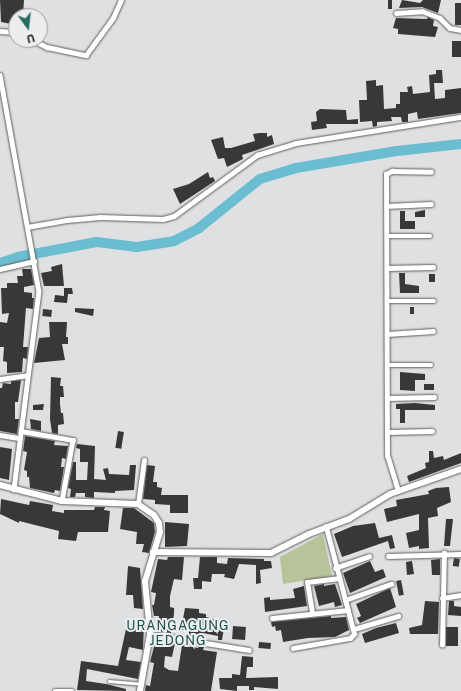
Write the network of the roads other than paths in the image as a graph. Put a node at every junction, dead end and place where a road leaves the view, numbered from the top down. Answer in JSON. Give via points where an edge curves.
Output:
{"nodes":[{"id":1,"x":121,"y":0,"type":"edge"},
{"id":2,"x":396,"y":13,"type":"dead end"},
{"id":3,"x":461,"y":30,"type":"edge"},
{"id":4,"x":48,"y":47,"type":"edge"},
{"id":5,"x":0,"y":75,"type":"edge"},
{"id":6,"x":461,"y":117,"type":"edge"},
{"id":7,"x":431,"y":172,"type":"dead end"},
{"id":8,"x":431,"y":204,"type":"dead end"},
{"id":9,"x":386,"y":206,"type":"junction"},
{"id":10,"x":28,"y":227,"type":"junction"},
{"id":11,"x":387,"y":236,"type":"junction"},
{"id":12,"x":430,"y":236,"type":"dead end"},
{"id":13,"x":34,"y":263,"type":"junction"},
{"id":14,"x":433,"y":267,"type":"dead end"},
{"id":15,"x":387,"y":268,"type":"junction"},
{"id":16,"x":0,"y":269,"type":"edge"},
{"id":17,"x":387,"y":301,"type":"junction"},
{"id":18,"x":434,"y":301,"type":"dead end"},
{"id":19,"x":433,"y":332,"type":"dead end"},
{"id":20,"x":387,"y":334,"type":"junction"},
{"id":21,"x":387,"y":365,"type":"junction"},
{"id":22,"x":431,"y":365,"type":"dead end"},
{"id":23,"x":27,"y":375,"type":"junction"},
{"id":24,"x":0,"y":379,"type":"edge"},
{"id":25,"x":434,"y":397,"type":"dead end"},
{"id":26,"x":387,"y":398,"type":"junction"},
{"id":27,"x":21,"y":431,"type":"junction"},
{"id":28,"x":432,"y":431,"type":"dead end"},
{"id":29,"x":387,"y":432,"type":"junction"},
{"id":30,"x":0,"y":436,"type":"edge"},
{"id":31,"x":20,"y":438,"type":"junction"},
{"id":32,"x":144,"y":460,"type":"dead end"},
{"id":33,"x":461,"y":469,"type":"edge"},
{"id":34,"x":0,"y":485,"type":"edge"},
{"id":35,"x":14,"y":489,"type":"junction"},
{"id":36,"x":398,"y":491,"type":"junction"},
{"id":37,"x":62,"y":501,"type":"junction"},
{"id":38,"x":138,"y":504,"type":"junction"},
{"id":39,"x":326,"y":527,"type":"junction"},
{"id":40,"x":153,"y":552,"type":"junction"},
{"id":41,"x":444,"y":553,"type":"junction"},
{"id":42,"x":461,"y":554,"type":"edge"},
{"id":43,"x":368,"y":556,"type":"dead end"},
{"id":44,"x":388,"y":556,"type":"dead end"},
{"id":45,"x":335,"y":568,"type":"junction"},
{"id":46,"x":338,"y":578,"type":"junction"},
{"id":47,"x":391,"y":584,"type":"dead end"},
{"id":48,"x":461,"y":595,"type":"edge"},
{"id":49,"x":442,"y":598,"type":"junction"},
{"id":50,"x":345,"y":600,"type":"junction"},
{"id":51,"x":348,"y":610,"type":"junction"},
{"id":52,"x":312,"y":613,"type":"junction"},
{"id":53,"x":398,"y":616,"type":"dead end"},
{"id":54,"x":272,"y":618,"type":"dead end"},
{"id":55,"x":354,"y":629,"type":"junction"},
{"id":56,"x":150,"y":634,"type":"junction"},
{"id":57,"x":442,"y":645,"type":"dead end"},
{"id":58,"x":293,"y":648,"type":"dead end"},
{"id":59,"x":249,"y":650,"type":"dead end"},
{"id":60,"x":109,"y":681,"type":"dead end"},
{"id":61,"x":141,"y":684,"type":"junction"},
{"id":62,"x":55,"y":691,"type":"edge"},
{"id":63,"x":72,"y":691,"type":"edge"},
{"id":64,"x":140,"y":691,"type":"edge"}],
"edges":[{"from":1,"to":4,"type":"street","via":[[113,18],[86,55]]},
{"from":2,"to":3,"type":"street","via":[[422,11],[440,18],[450,28]]},
{"from":5,"to":10,"type":"street"},
{"from":6,"to":10,"type":"street","via":[[296,143],[258,155],[174,216],[163,219],[100,217]]},
{"from":7,"to":9,"type":"street","via":[[386,174]]},
{"from":8,"to":9,"type":"street"},
{"from":9,"to":11,"type":"street"},
{"from":10,"to":13,"type":"street"},
{"from":11,"to":12,"type":"street"},
{"from":11,"to":15,"type":"street"},
{"from":13,"to":16,"type":"street"},
{"from":13,"to":23,"type":"street","via":[[38,306]]},
{"from":14,"to":15,"type":"street"},
{"from":15,"to":17,"type":"street"},
{"from":17,"to":18,"type":"street"},
{"from":17,"to":20,"type":"street"},
{"from":19,"to":20,"type":"street"},
{"from":20,"to":21,"type":"street"},
{"from":21,"to":22,"type":"street"},
{"from":21,"to":26,"type":"street"},
{"from":23,"to":24,"type":"street"},
{"from":23,"to":27,"type":"street"},
{"from":25,"to":26,"type":"street"},
{"from":26,"to":29,"type":"street"},
{"from":27,"to":31,"type":"street"},
{"from":27,"to":37,"type":"street","via":[[73,440]]},
{"from":28,"to":29,"type":"street"},
{"from":29,"to":36,"type":"street","via":[[387,456]]},
{"from":30,"to":31,"type":"street"},
{"from":31,"to":35,"type":"street"},
{"from":32,"to":38,"type":"street"},
{"from":33,"to":36,"type":"street"},
{"from":34,"to":35,"type":"street"},
{"from":35,"to":37,"type":"street"},
{"from":36,"to":39,"type":"street","via":[[349,519]]},
{"from":37,"to":38,"type":"street"},
{"from":38,"to":40,"type":"street","via":[[146,507],[159,523],[160,532]]},
{"from":39,"to":40,"type":"street","via":[[271,553]]},
{"from":39,"to":45,"type":"street"},
{"from":40,"to":56,"type":"street","via":[[145,581]]},
{"from":41,"to":42,"type":"street"},
{"from":41,"to":44,"type":"street"},
{"from":41,"to":49,"type":"street"},
{"from":43,"to":45,"type":"street"},
{"from":45,"to":46,"type":"street"},
{"from":46,"to":50,"type":"street"},
{"from":46,"to":52,"type":"street","via":[[307,582]]},
{"from":47,"to":50,"type":"street"},
{"from":48,"to":49,"type":"street"},
{"from":49,"to":57,"type":"street"},
{"from":50,"to":51,"type":"street"},
{"from":51,"to":52,"type":"street"},
{"from":51,"to":55,"type":"street"},
{"from":52,"to":54,"type":"street"},
{"from":53,"to":55,"type":"street"},
{"from":55,"to":58,"type":"street","via":[[350,638]]},
{"from":56,"to":59,"type":"street"},
{"from":56,"to":61,"type":"street"},
{"from":60,"to":61,"type":"lane"},
{"from":61,"to":64,"type":"street"},
{"from":62,"to":63,"type":"street"}]}
